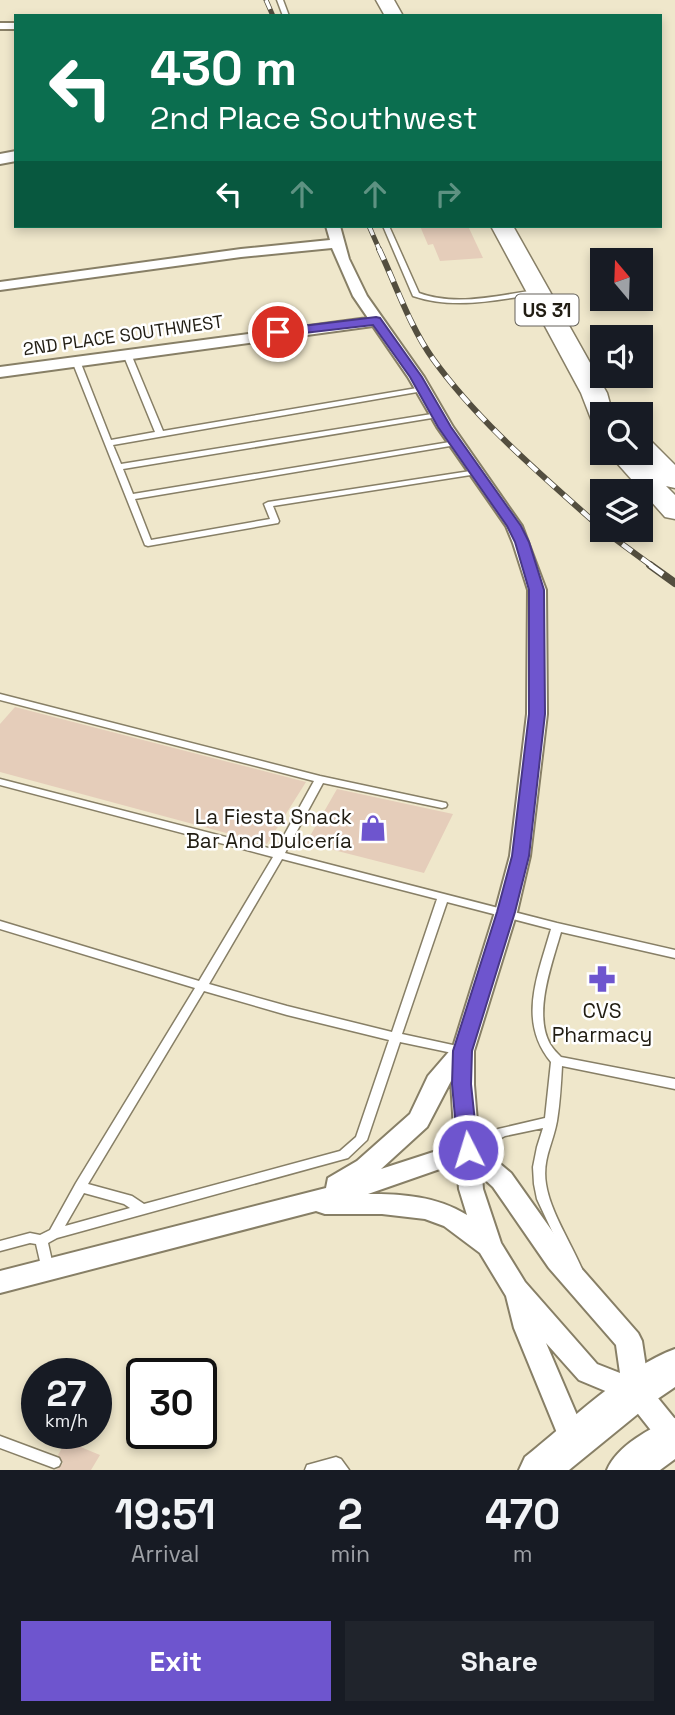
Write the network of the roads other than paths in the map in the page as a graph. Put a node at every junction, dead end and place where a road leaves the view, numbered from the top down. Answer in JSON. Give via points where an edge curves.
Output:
{"nodes":[{"id":1,"x":387,"y":228,"type":"edge"},
{"id":2,"x":503,"y":228,"type":"edge"},
{"id":3,"x":335,"y":235,"type":"edge"},
{"id":4,"x":0,"y":286,"type":"edge"},
{"id":5,"x":537,"y":292,"type":"junction"},
{"id":6,"x":376,"y":321,"type":"junction"},
{"id":7,"x":127,"y":354,"type":"junction"},
{"id":8,"x":76,"y":361,"type":"junction"},
{"id":9,"x":0,"y":372,"type":"edge"},
{"id":10,"x":423,"y":389,"type":"junction"},
{"id":11,"x":594,"y":393,"type":"junction"},
{"id":12,"x":597,"y":402,"type":"edge"},
{"id":13,"x":603,"y":402,"type":"edge"},
{"id":14,"x":438,"y":415,"type":"junction"},
{"id":15,"x":160,"y":434,"type":"junction"},
{"id":16,"x":108,"y":443,"type":"junction"},
{"id":17,"x":456,"y":443,"type":"junction"},
{"id":18,"x":653,"y":457,"type":"edge"},
{"id":19,"x":631,"y":465,"type":"edge"},
{"id":20,"x":118,"y":467,"type":"junction"},
{"id":21,"x":477,"y":472,"type":"junction"},
{"id":22,"x":643,"y":479,"type":"edge"},
{"id":23,"x":674,"y":479,"type":"edge"},
{"id":24,"x":653,"y":481,"type":"edge"},
{"id":25,"x":653,"y":490,"type":"edge"},
{"id":26,"x":130,"y":497,"type":"junction"},
{"id":27,"x":675,"y":512,"type":"edge"},
{"id":28,"x":0,"y":697,"type":"edge"},
{"id":29,"x":320,"y":779,"type":"junction"},
{"id":30,"x":0,"y":782,"type":"edge"},
{"id":31,"x":442,"y":805,"type":"dead end"},
{"id":32,"x":281,"y":854,"type":"junction"},
{"id":33,"x":443,"y":897,"type":"junction"},
{"id":34,"x":506,"y":912,"type":"junction"},
{"id":35,"x":0,"y":925,"type":"edge"},
{"id":36,"x":557,"y":927,"type":"junction"},
{"id":37,"x":675,"y":954,"type":"edge"},
{"id":38,"x":200,"y":987,"type":"junction"},
{"id":39,"x":397,"y":1038,"type":"junction"},
{"id":40,"x":463,"y":1051,"type":"junction"},
{"id":41,"x":557,"y":1061,"type":"junction"},
{"id":42,"x":675,"y":1084,"type":"edge"},
{"id":43,"x":551,"y":1122,"type":"junction"},
{"id":44,"x":468,"y":1150,"type":"junction"},
{"id":45,"x":80,"y":1187,"type":"junction"},
{"id":46,"x":307,"y":1204,"type":"junction"},
{"id":47,"x":143,"y":1210,"type":"junction"},
{"id":48,"x":54,"y":1234,"type":"junction"},
{"id":49,"x":41,"y":1240,"type":"junction"},
{"id":50,"x":0,"y":1246,"type":"edge"},
{"id":51,"x":489,"y":1246,"type":"junction"},
{"id":52,"x":48,"y":1270,"type":"junction"},
{"id":53,"x":0,"y":1282,"type":"edge"},
{"id":54,"x":516,"y":1290,"type":"junction"},
{"id":55,"x":585,"y":1292,"type":"junction"},
{"id":56,"x":675,"y":1366,"type":"edge"},
{"id":57,"x":636,"y":1392,"type":"junction"},
{"id":58,"x":674,"y":1437,"type":"edge"},
{"id":59,"x":574,"y":1441,"type":"junction"},
{"id":60,"x":0,"y":1442,"type":"edge"},
{"id":61,"x":54,"y":1461,"type":"dead end"},
{"id":62,"x":312,"y":1470,"type":"edge"},
{"id":63,"x":342,"y":1470,"type":"edge"},
{"id":64,"x":539,"y":1470,"type":"edge"},
{"id":65,"x":627,"y":1470,"type":"edge"}],
"edges":[{"from":1,"to":5,"type":"lane","via":[[416,293],[427,299],[442,302]]},
{"from":2,"to":5,"type":"main road","number":"US 31"},
{"from":3,"to":4,"type":"street"},
{"from":3,"to":6,"type":"street","via":[[355,286]]},
{"from":5,"to":11,"type":"main road","number":"US 31"},
{"from":6,"to":7,"type":"street","name":"2ND PLACE SOUTHWEST"},
{"from":6,"to":10,"type":"street"},
{"from":7,"to":8,"type":"street","name":"2ND PLACE SOUTHWEST"},
{"from":7,"to":15,"type":"lane"},
{"from":8,"to":9,"type":"street","name":"2ND PLACE SOUTHWEST"},
{"from":8,"to":16,"type":"lane"},
{"from":10,"to":14,"type":"street"},
{"from":10,"to":15,"type":"lane"},
{"from":11,"to":12,"type":"main road","number":"US 31"},
{"from":11,"to":13,"type":"main road","number":"US 31"},
{"from":14,"to":17,"type":"street"},
{"from":14,"to":20,"type":"lane"},
{"from":15,"to":16,"type":"lane"},
{"from":16,"to":20,"type":"lane"},
{"from":17,"to":21,"type":"street"},
{"from":17,"to":26,"type":"lane"},
{"from":18,"to":23,"type":"main road"},
{"from":19,"to":22,"type":"main road"},
{"from":20,"to":26,"type":"lane"},
{"from":21,"to":26,"type":"lane","via":[[268,504],[275,522],[148,543]]},
{"from":21,"to":34,"type":"street","via":[[514,526],[537,590],[533,754],[520,856]]},
{"from":23,"to":24,"type":"main road"},
{"from":25,"to":27,"type":"main road"},
{"from":28,"to":29,"type":"lane"},
{"from":29,"to":31,"type":"lane"},
{"from":29,"to":32,"type":"lane"},
{"from":30,"to":32,"type":"lane"},
{"from":32,"to":33,"type":"lane"},
{"from":32,"to":38,"type":"lane"},
{"from":33,"to":34,"type":"lane"},
{"from":33,"to":39,"type":"lane"},
{"from":34,"to":36,"type":"lane"},
{"from":34,"to":40,"type":"street"},
{"from":35,"to":38,"type":"lane"},
{"from":36,"to":37,"type":"lane"},
{"from":36,"to":41,"type":"lane","via":[[538,1022],[542,1040]]},
{"from":38,"to":39,"type":"lane"},
{"from":38,"to":45,"type":"lane"},
{"from":39,"to":40,"type":"lane"},
{"from":39,"to":47,"type":"lane","via":[[361,1140],[344,1155]]},
{"from":40,"to":44,"type":"street"},
{"from":40,"to":46,"type":"street","via":[[436,1083],[419,1120],[366,1168]]},
{"from":41,"to":42,"type":"lane"},
{"from":41,"to":43,"type":"lane"},
{"from":43,"to":44,"type":"lane","via":[[511,1129]]},
{"from":43,"to":55,"type":"lane","via":[[542,1146],[538,1182]]},
{"from":44,"to":46,"type":"street"},
{"from":44,"to":51,"type":"street","via":[[471,1189]]},
{"from":44,"to":55,"type":"street","via":[[502,1180]]},
{"from":45,"to":47,"type":"lane","via":[[128,1200]]},
{"from":45,"to":48,"type":"lane"},
{"from":46,"to":51,"type":"street","via":[[401,1205],[440,1212]]},
{"from":46,"to":52,"type":"street"},
{"from":47,"to":48,"type":"lane"},
{"from":48,"to":49,"type":"lane"},
{"from":49,"to":50,"type":"lane","via":[[30,1238]]},
{"from":49,"to":52,"type":"lane"},
{"from":51,"to":54,"type":"street"},
{"from":52,"to":53,"type":"street"},
{"from":54,"to":57,"type":"street","via":[[588,1372]]},
{"from":54,"to":59,"type":"street"},
{"from":55,"to":57,"type":"street","via":[[629,1340]]},
{"from":56,"to":57,"type":"main road"},
{"from":57,"to":58,"type":"street"},
{"from":57,"to":59,"type":"main road"},
{"from":58,"to":65,"type":"main road"},
{"from":59,"to":64,"type":"main road"},
{"from":60,"to":61,"type":"lane"},
{"from":62,"to":63,"type":"lane","via":[[336,1463]]}]}
